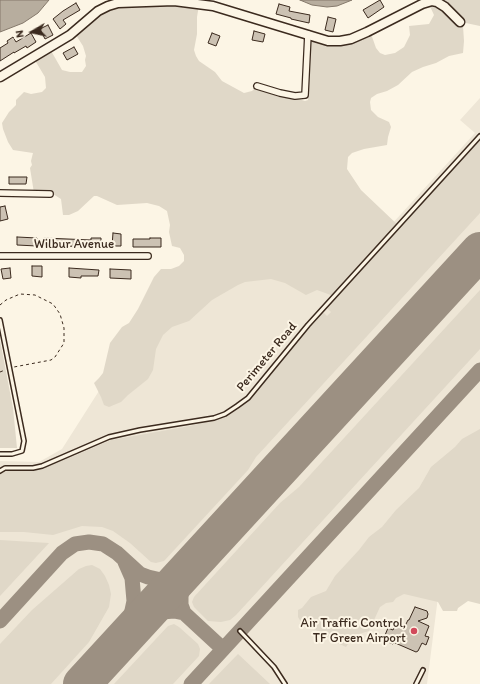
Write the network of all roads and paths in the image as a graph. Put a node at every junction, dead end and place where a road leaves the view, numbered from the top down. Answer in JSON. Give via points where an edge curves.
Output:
{"nodes":[{"id":1,"x":460,"y":22,"type":"dead end"},
{"id":2,"x":308,"y":34,"type":"junction"},
{"id":3,"x":0,"y":77,"type":"edge"},
{"id":4,"x":257,"y":86,"type":"dead end"},
{"id":5,"x":480,"y":136,"type":"edge"},
{"id":6,"x":0,"y":193,"type":"edge"},
{"id":7,"x":50,"y":194,"type":"dead end"},
{"id":8,"x":0,"y":256,"type":"edge"},
{"id":9,"x":148,"y":256,"type":"dead end"},
{"id":10,"x":0,"y":305,"type":"edge"},
{"id":11,"x":0,"y":320,"type":"edge"},
{"id":12,"x":10,"y":368,"type":"junction"},
{"id":13,"x":0,"y":372,"type":"edge"},
{"id":14,"x":0,"y":454,"type":"edge"},
{"id":15,"x":0,"y":471,"type":"edge"},
{"id":16,"x":240,"y":631,"type":"dead end"},
{"id":17,"x":423,"y":670,"type":"dead end"},
{"id":18,"x":285,"y":684,"type":"edge"},
{"id":19,"x":416,"y":684,"type":"edge"}],
"edges":[{"from":1,"to":2,"type":"street","via":[[445,7],[432,1],[340,42]]},
{"from":2,"to":3,"type":"street","via":[[213,6],[174,1],[118,3],[98,11],[70,35]]},
{"from":2,"to":4,"type":"street","via":[[305,95],[280,93]]},
{"from":5,"to":15,"type":"lane","name":"Perimeter Road","via":[[312,320],[248,398],[238,406],[225,414],[199,422],[109,437],[42,466],[5,468]]},
{"from":6,"to":7,"type":"street"},
{"from":8,"to":9,"type":"street","name":"Wilbur Avenue"},
{"from":10,"to":12,"type":"path","via":[[20,294],[35,295],[53,304],[60,314],[64,328],[64,343],[51,360]]},
{"from":11,"to":12,"type":"lane"},
{"from":12,"to":13,"type":"path"},
{"from":12,"to":14,"type":"lane","via":[[24,441],[22,451]]},
{"from":16,"to":18,"type":"lane","via":[[274,667]]},
{"from":17,"to":19,"type":"lane"}]}
